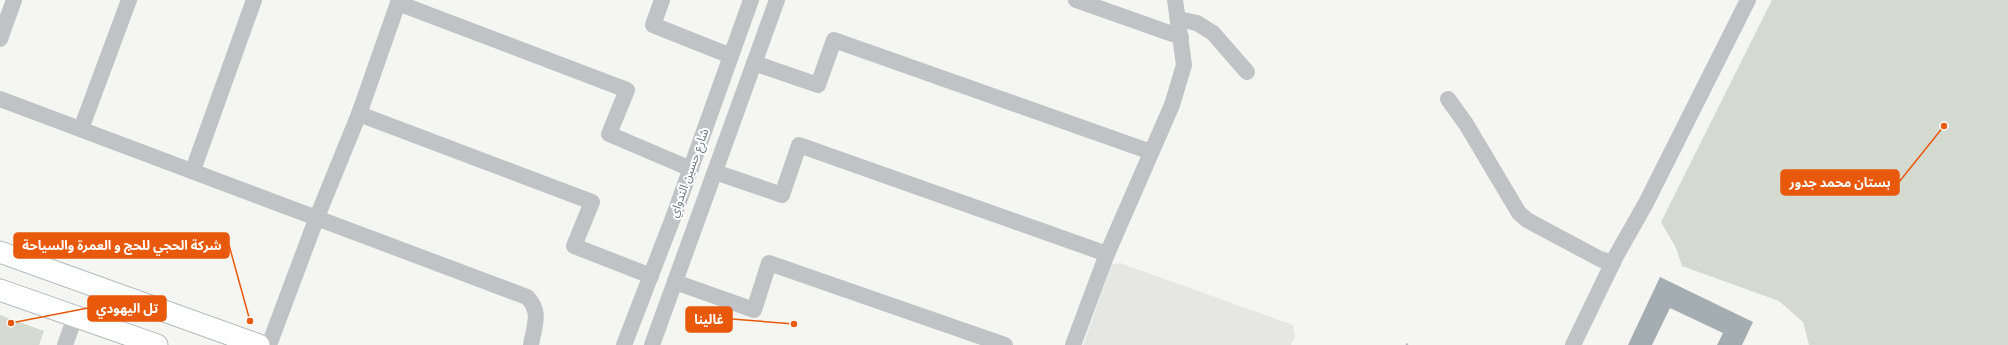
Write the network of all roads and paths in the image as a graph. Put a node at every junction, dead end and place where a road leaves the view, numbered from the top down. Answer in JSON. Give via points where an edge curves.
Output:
{"nodes":[{"id":1,"x":14,"y":0,"type":"edge"},
{"id":2,"x":129,"y":0,"type":"edge"},
{"id":3,"x":254,"y":0,"type":"edge"},
{"id":4,"x":662,"y":0,"type":"edge"},
{"id":5,"x":751,"y":0,"type":"edge"},
{"id":6,"x":776,"y":0,"type":"edge"},
{"id":7,"x":1076,"y":0,"type":"edge"},
{"id":8,"x":1175,"y":0,"type":"edge"},
{"id":9,"x":1748,"y":0,"type":"edge"},
{"id":10,"x":399,"y":1,"type":"edge"},
{"id":11,"x":1178,"y":19,"type":"junction"},
{"id":12,"x":1181,"y":37,"type":"junction"},
{"id":13,"x":0,"y":39,"type":"edge"},
{"id":14,"x":731,"y":56,"type":"junction"},
{"id":15,"x":754,"y":62,"type":"junction"},
{"id":16,"x":1246,"y":72,"type":"dead end"},
{"id":17,"x":0,"y":99,"type":"edge"},
{"id":18,"x":1448,"y":99,"type":"dead end"},
{"id":19,"x":359,"y":114,"type":"junction"},
{"id":20,"x":81,"y":129,"type":"junction"},
{"id":21,"x":1151,"y":152,"type":"junction"},
{"id":22,"x":691,"y":169,"type":"junction"},
{"id":23,"x":193,"y":170,"type":"junction"},
{"id":24,"x":715,"y":172,"type":"junction"},
{"id":25,"x":317,"y":217,"type":"junction"},
{"id":26,"x":0,"y":252,"type":"edge"},
{"id":27,"x":1108,"y":254,"type":"junction"},
{"id":28,"x":1614,"y":259,"type":"junction"},
{"id":29,"x":651,"y":276,"type":"junction"},
{"id":30,"x":675,"y":282,"type":"junction"},
{"id":31,"x":0,"y":290,"type":"edge"},
{"id":32,"x":75,"y":316,"type":"junction"},
{"id":33,"x":65,"y":345,"type":"edge"},
{"id":34,"x":157,"y":345,"type":"edge"},
{"id":35,"x":259,"y":345,"type":"edge"},
{"id":36,"x":269,"y":345,"type":"edge"},
{"id":37,"x":531,"y":345,"type":"edge"},
{"id":38,"x":624,"y":345,"type":"edge"},
{"id":39,"x":652,"y":345,"type":"edge"},
{"id":40,"x":1005,"y":345,"type":"edge"},
{"id":41,"x":1073,"y":345,"type":"edge"},
{"id":42,"x":1573,"y":345,"type":"edge"}],
"edges":[{"from":1,"to":13,"type":"street"},
{"from":2,"to":20,"type":"street"},
{"from":3,"to":23,"type":"street"},
{"from":4,"to":14,"type":"street","via":[[653,25]]},
{"from":5,"to":14,"type":"street","name":"شارع حسين الندواي"},
{"from":6,"to":15,"type":"street","name":"شارع حسين الندواي"},
{"from":7,"to":12,"type":"street"},
{"from":8,"to":11,"type":"street"},
{"from":9,"to":28,"type":"street","via":[[1646,203]]},
{"from":10,"to":19,"type":"street"},
{"from":10,"to":22,"type":"street","via":[[626,90],[609,134]]},
{"from":11,"to":12,"type":"street"},
{"from":11,"to":16,"type":"street","via":[[1197,23],[1213,33]]},
{"from":12,"to":21,"type":"street","via":[[1184,65],[1172,105]]},
{"from":14,"to":22,"type":"street","name":"شارع حسين الندواي"},
{"from":15,"to":21,"type":"street","via":[[818,85],[834,40]]},
{"from":15,"to":24,"type":"street","name":"شارع حسين الندواي"},
{"from":17,"to":20,"type":"street"},
{"from":18,"to":28,"type":"street","via":[[1466,124],[1519,213],[1527,220],[1600,259]]},
{"from":19,"to":25,"type":"street"},
{"from":19,"to":29,"type":"street","via":[[592,202],[574,246]]},
{"from":20,"to":23,"type":"street"},
{"from":21,"to":27,"type":"street"},
{"from":22,"to":29,"type":"street","name":"شارع حسين الندواي"},
{"from":23,"to":25,"type":"street"},
{"from":24,"to":27,"type":"street","via":[[782,195],[799,145]]},
{"from":24,"to":30,"type":"street","name":"شارع حسين الندواي"},
{"from":25,"to":36,"type":"street"},
{"from":25,"to":37,"type":"street","via":[[527,297],[534,304],[536,314]]},
{"from":26,"to":35,"type":"main road"},
{"from":27,"to":41,"type":"street"},
{"from":28,"to":42,"type":"street"},
{"from":29,"to":38,"type":"street","name":"شارع حسين الندواي"},
{"from":30,"to":39,"type":"street","name":"شارع حسين الندواي"},
{"from":30,"to":40,"type":"street","via":[[754,310],[769,263]]},
{"from":31,"to":32,"type":"main road"},
{"from":32,"to":33,"type":"street"},
{"from":32,"to":34,"type":"main road"}]}
